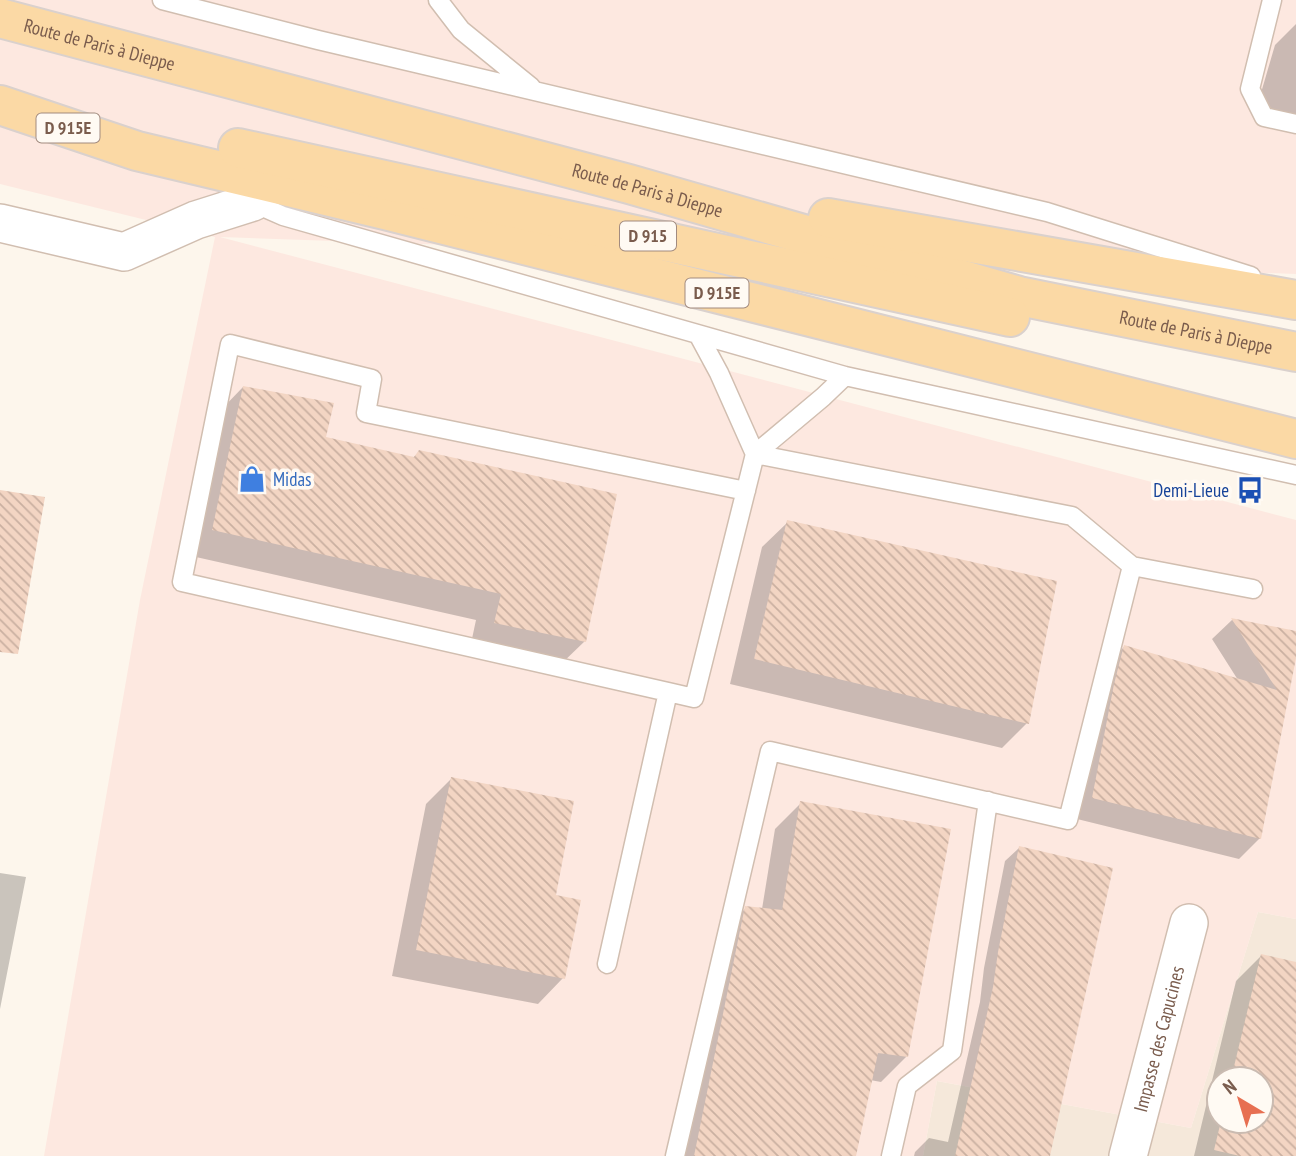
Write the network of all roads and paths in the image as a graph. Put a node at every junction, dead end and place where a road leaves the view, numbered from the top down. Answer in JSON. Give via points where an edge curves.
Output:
{"nodes":[{"id":1,"x":162,"y":0,"type":"edge"},
{"id":2,"x":438,"y":0,"type":"edge"},
{"id":3,"x":1272,"y":0,"type":"edge"},
{"id":4,"x":0,"y":18,"type":"edge"},
{"id":5,"x":533,"y":90,"type":"junction"},
{"id":6,"x":0,"y":97,"type":"edge"},
{"id":7,"x":0,"y":105,"type":"edge"},
{"id":8,"x":1296,"y":124,"type":"edge"},
{"id":9,"x":137,"y":151,"type":"junction"},
{"id":10,"x":629,"y":184,"type":"junction"},
{"id":11,"x":253,"y":202,"type":"junction"},
{"id":12,"x":0,"y":223,"type":"edge"},
{"id":13,"x":707,"y":249,"type":"junction"},
{"id":14,"x":1296,"y":290,"type":"edge"},
{"id":15,"x":1296,"y":300,"type":"edge"},
{"id":16,"x":799,"y":314,"type":"junction"},
{"id":17,"x":699,"y":336,"type":"junction"},
{"id":18,"x":1296,"y":352,"type":"edge"},
{"id":19,"x":1296,"y":374,"type":"edge"},
{"id":20,"x":845,"y":376,"type":"junction"},
{"id":21,"x":1296,"y":439,"type":"edge"},
{"id":22,"x":755,"y":454,"type":"junction"},
{"id":23,"x":1296,"y":475,"type":"edge"},
{"id":24,"x":746,"y":491,"type":"junction"},
{"id":25,"x":1132,"y":566,"type":"junction"},
{"id":26,"x":1252,"y":589,"type":"dead end"},
{"id":27,"x":668,"y":692,"type":"junction"},
{"id":28,"x":988,"y":802,"type":"junction"},
{"id":29,"x":1189,"y":923,"type":"dead end"},
{"id":30,"x":607,"y":964,"type":"dead end"},
{"id":31,"x":675,"y":1156,"type":"edge"},
{"id":32,"x":891,"y":1156,"type":"edge"},
{"id":33,"x":1128,"y":1156,"type":"edge"}],
"edges":[{"from":1,"to":5,"type":"lane"},
{"from":2,"to":5,"type":"lane","via":[[461,30]]},
{"from":3,"to":8,"type":"lane","via":[[1250,89],[1264,117]]},
{"from":4,"to":10,"type":"main road","name":"Route de Paris à Dieppe","number":"D 915"},
{"from":5,"to":14,"type":"lane","via":[[1047,212]]},
{"from":6,"to":13,"type":"main road","name":"Route de Paris à Dieppe","number":"D 915"},
{"from":7,"to":9,"type":"main road","number":"D 915E"},
{"from":9,"to":11,"type":"lane"},
{"from":9,"to":16,"type":"main road","number":"D 915E"},
{"from":10,"to":15,"type":"main road"},
{"from":10,"to":18,"type":"main road","name":"Route de Paris à Dieppe","number":"D 915","via":[[1019,296]]},
{"from":11,"to":12,"type":"street","via":[[196,220],[124,252]]},
{"from":11,"to":17,"type":"lane","via":[[283,216]]},
{"from":13,"to":16,"type":"lane"},
{"from":13,"to":19,"type":"main road","name":"Route de Paris à Dieppe","number":"D 915","via":[[968,309]]},
{"from":16,"to":21,"type":"main road","number":"D 915E"},
{"from":17,"to":20,"type":"lane"},
{"from":17,"to":22,"type":"lane"},
{"from":20,"to":22,"type":"lane"},
{"from":20,"to":23,"type":"lane"},
{"from":22,"to":24,"type":"lane"},
{"from":22,"to":25,"type":"lane","via":[[1072,516]]},
{"from":24,"to":27,"type":"lane","via":[[694,698]]},
{"from":24,"to":27,"type":"lane","via":[[366,413],[372,379],[230,344],[182,582]]},
{"from":25,"to":26,"type":"lane"},
{"from":25,"to":28,"type":"lane","via":[[1068,820]]},
{"from":27,"to":30,"type":"lane"},
{"from":28,"to":31,"type":"lane","via":[[770,751]]},
{"from":28,"to":32,"type":"lane","via":[[951,1051],[907,1086]]},
{"from":29,"to":33,"type":"street","name":"Impasse des Capucines"}]}
